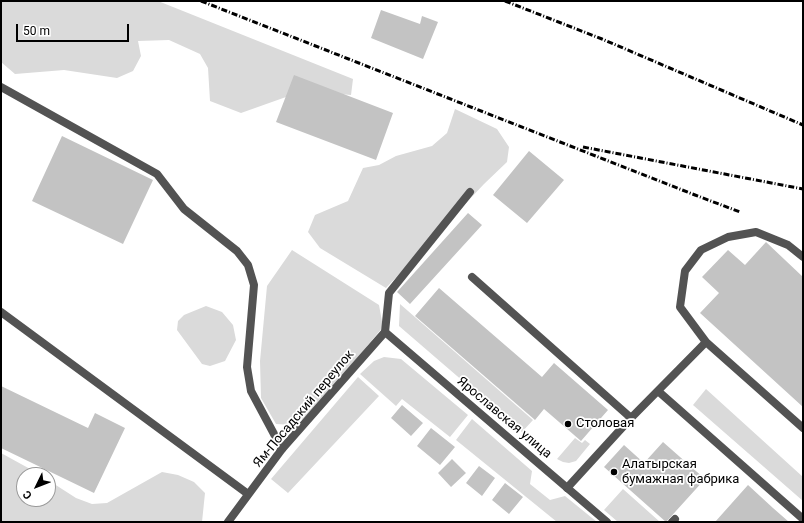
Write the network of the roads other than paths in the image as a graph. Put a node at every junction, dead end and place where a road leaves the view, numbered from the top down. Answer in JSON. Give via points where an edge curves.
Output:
{"nodes":[{"id":1,"x":1,"y":87,"type":"edge"},
{"id":2,"x":470,"y":192,"type":"dead end"},
{"id":3,"x":803,"y":257,"type":"edge"},
{"id":4,"x":472,"y":277,"type":"dead end"},
{"id":5,"x":1,"y":312,"type":"edge"},
{"id":6,"x":385,"y":332,"type":"junction"},
{"id":7,"x":706,"y":342,"type":"junction"},
{"id":8,"x":658,"y":391,"type":"junction"},
{"id":9,"x":631,"y":418,"type":"junction"},
{"id":10,"x":803,"y":428,"type":"edge"},
{"id":11,"x":282,"y":449,"type":"junction"},
{"id":12,"x":567,"y":488,"type":"junction"},
{"id":13,"x":248,"y":494,"type":"junction"},
{"id":14,"x":803,"y":519,"type":"edge"},
{"id":15,"x":228,"y":522,"type":"edge"},
{"id":16,"x":607,"y":522,"type":"edge"}],
"edges":[{"from":1,"to":11,"type":"street","via":[[157,174],[184,209],[237,251],[248,265],[254,285],[246,367],[251,391]]},
{"from":2,"to":6,"type":"street","via":[[389,292]]},
{"from":3,"to":7,"type":"street","via":[[788,245],[756,232],[728,237],[701,250],[685,271],[680,307]]},
{"from":4,"to":9,"type":"street"},
{"from":5,"to":13,"type":"street"},
{"from":6,"to":11,"type":"street","name":"Ям-Посадский переулок"},
{"from":6,"to":12,"type":"street","name":"Ярославская улица"},
{"from":7,"to":8,"type":"street"},
{"from":7,"to":10,"type":"street"},
{"from":8,"to":9,"type":"street"},
{"from":8,"to":14,"type":"street"},
{"from":9,"to":12,"type":"street"},
{"from":11,"to":13,"type":"street","name":"Ям-Посадский переулок"},
{"from":12,"to":16,"type":"street","name":"Ярославская улица"},
{"from":13,"to":15,"type":"street","name":"Ям-Посадский переулок"}]}
